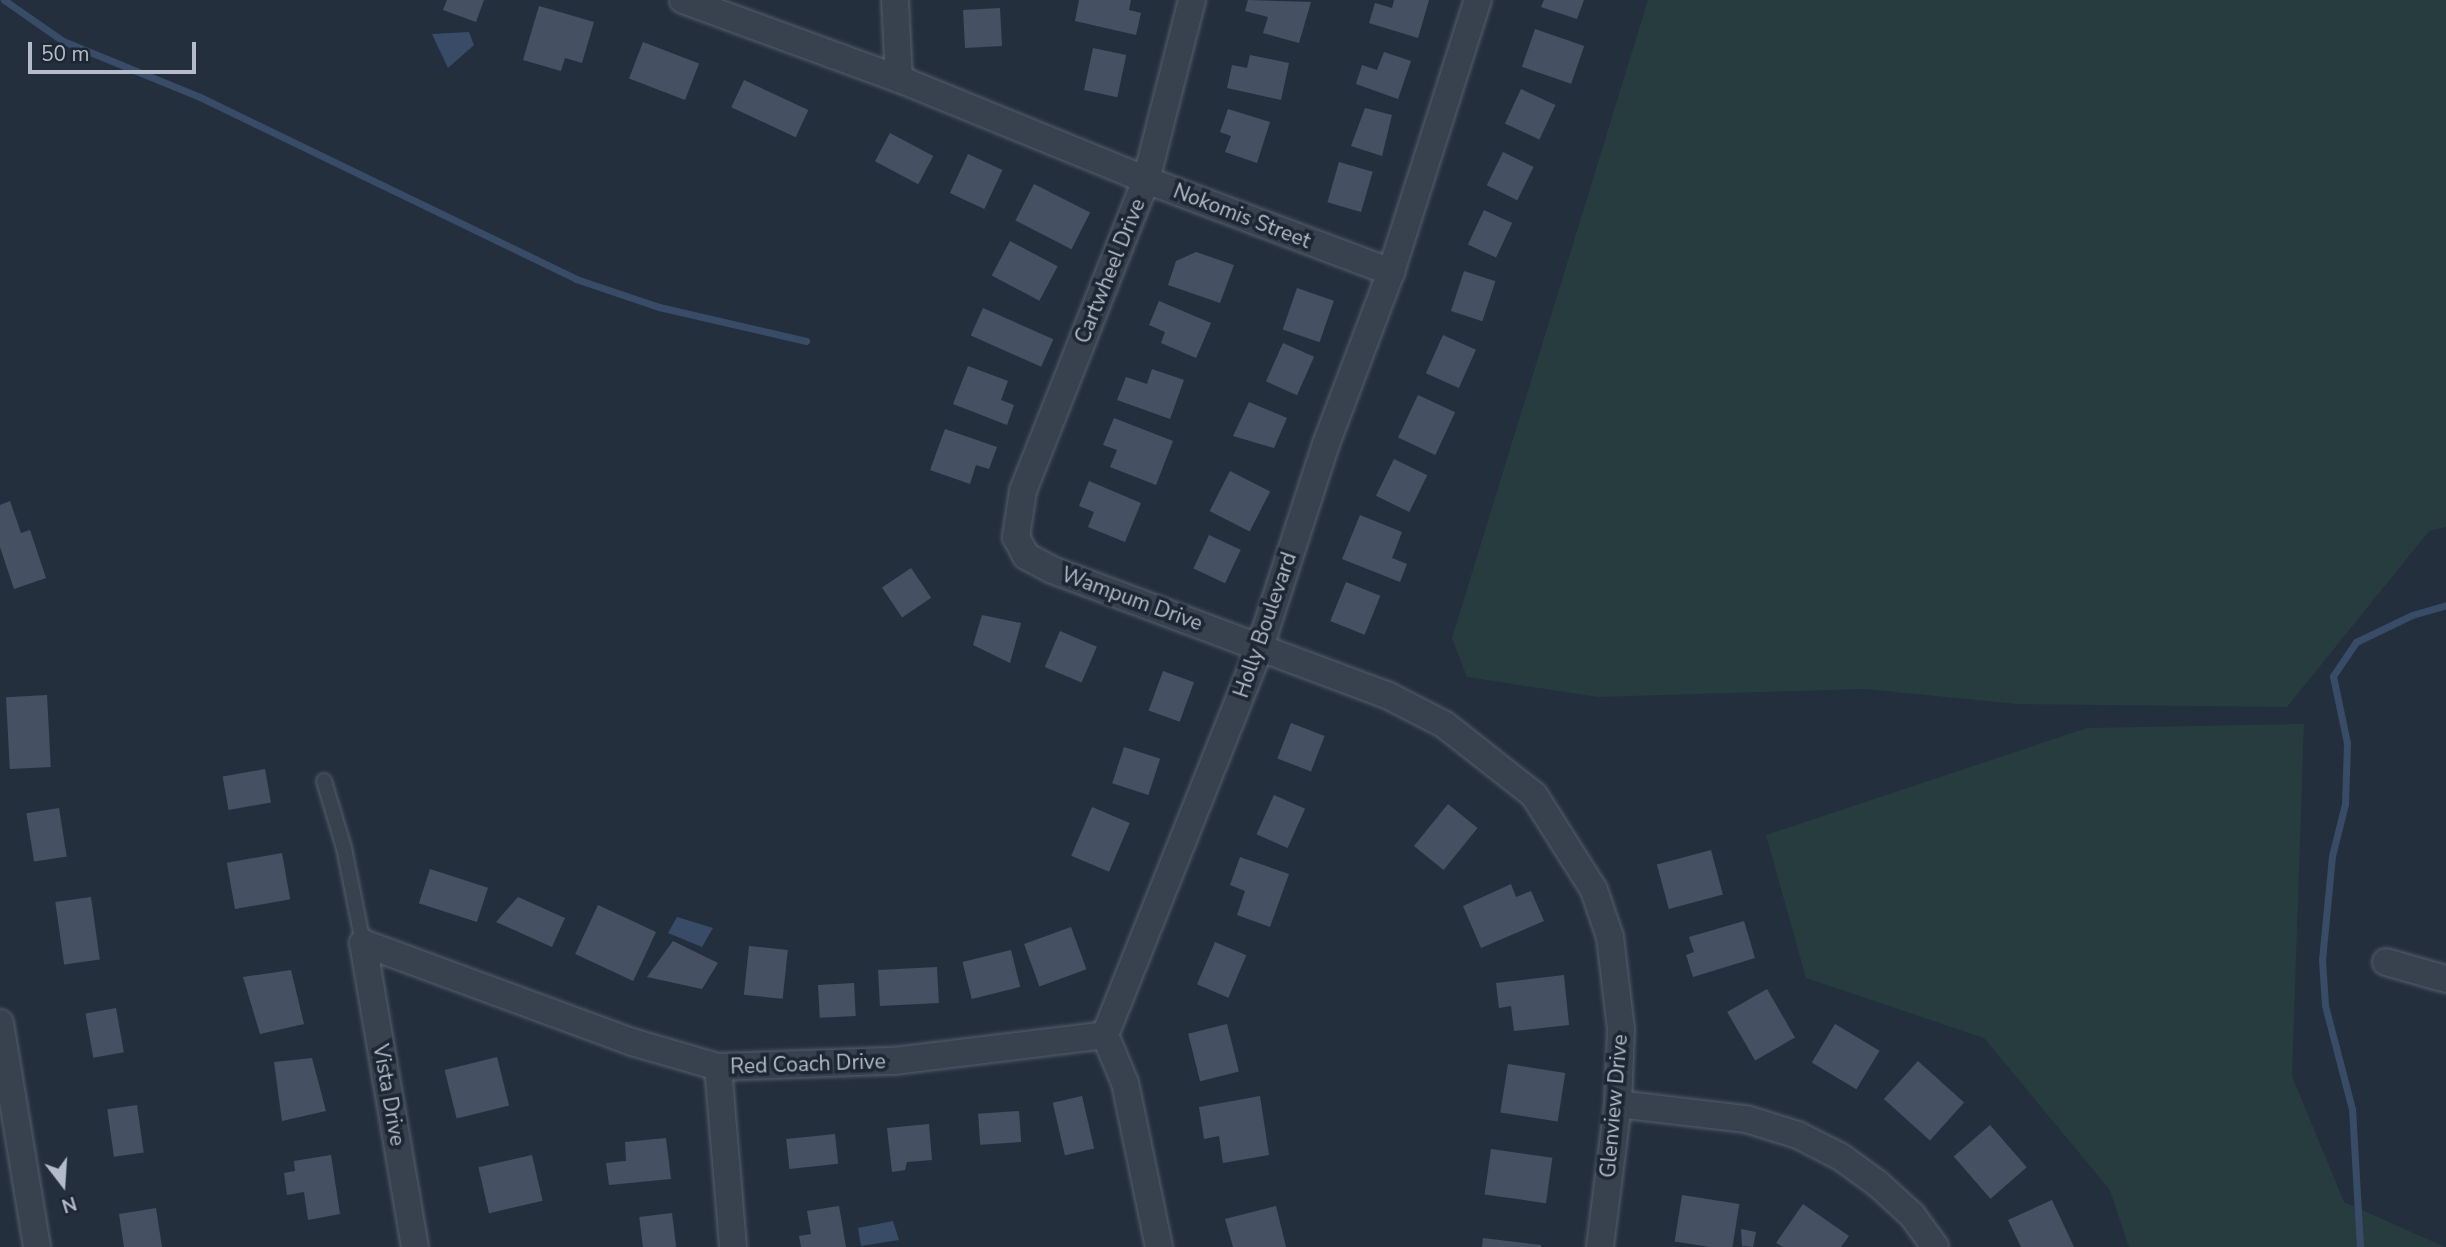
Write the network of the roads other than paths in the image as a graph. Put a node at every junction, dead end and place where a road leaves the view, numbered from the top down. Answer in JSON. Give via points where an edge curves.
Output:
{"nodes":[{"id":1,"x":683,"y":0,"type":"edge"},
{"id":2,"x":895,"y":0,"type":"edge"},
{"id":3,"x":1192,"y":0,"type":"edge"},
{"id":4,"x":1478,"y":0,"type":"edge"},
{"id":5,"x":899,"y":79,"type":"junction"},
{"id":6,"x":1146,"y":180,"type":"junction"},
{"id":7,"x":1391,"y":272,"type":"junction"},
{"id":8,"x":1016,"y":537,"type":"joint"},
{"id":9,"x":1260,"y":647,"type":"junction"},
{"id":10,"x":324,"y":781,"type":"dead end"},
{"id":11,"x":363,"y":943,"type":"junction"},
{"id":12,"x":2386,"y":962,"type":"dead end"},
{"id":13,"x":2446,"y":979,"type":"edge"},
{"id":14,"x":0,"y":1023,"type":"edge"},
{"id":15,"x":1105,"y":1035,"type":"junction"},
{"id":16,"x":718,"y":1067,"type":"junction"},
{"id":17,"x":1618,"y":1104,"type":"junction"},
{"id":18,"x":37,"y":1247,"type":"edge"},
{"id":19,"x":415,"y":1247,"type":"edge"},
{"id":20,"x":733,"y":1247,"type":"edge"},
{"id":21,"x":1159,"y":1247,"type":"edge"},
{"id":22,"x":1600,"y":1247,"type":"edge"},
{"id":23,"x":1935,"y":1247,"type":"edge"}],
"edges":[{"from":1,"to":5,"type":"street","name":"Nokomis Street"},
{"from":2,"to":5,"type":"street"},
{"from":3,"to":6,"type":"street","name":"Cartwheel Drive"},
{"from":4,"to":7,"type":"street","name":"Holly Boulevard"},
{"from":5,"to":6,"type":"street","name":"Nokomis Street"},
{"from":6,"to":7,"type":"street","name":"Nokomis Street"},
{"from":6,"to":8,"type":"street","name":"Cartwheel Drive","via":[[1023,491]]},
{"from":7,"to":9,"type":"street","name":"Holly Boulevard","via":[[1344,393]]},
{"from":8,"to":9,"type":"street","name":"Wampum Drive","via":[[1026,556],[1052,569]]},
{"from":9,"to":15,"type":"street","name":"Holly Boulevard"},
{"from":9,"to":17,"type":"street","name":"Glenview Drive","via":[[1387,695],[1445,725],[1534,795],[1594,890],[1610,937],[1621,1029]]},
{"from":10,"to":11,"type":"lane","via":[[344,848]]},
{"from":11,"to":16,"type":"street","name":"Red Coach Drive","via":[[632,1042]]},
{"from":11,"to":19,"type":"street","name":"Vista Drive"},
{"from":12,"to":13,"type":"street"},
{"from":14,"to":18,"type":"street"},
{"from":15,"to":16,"type":"street","name":"Red Coach Drive","via":[[894,1061]]},
{"from":15,"to":21,"type":"street","via":[[1125,1083]]},
{"from":16,"to":20,"type":"street"},
{"from":17,"to":22,"type":"street","name":"Glenview Drive"},
{"from":17,"to":23,"type":"street","via":[[1746,1119],[1798,1135],[1841,1157],[1878,1184],[1912,1215]]}]}
